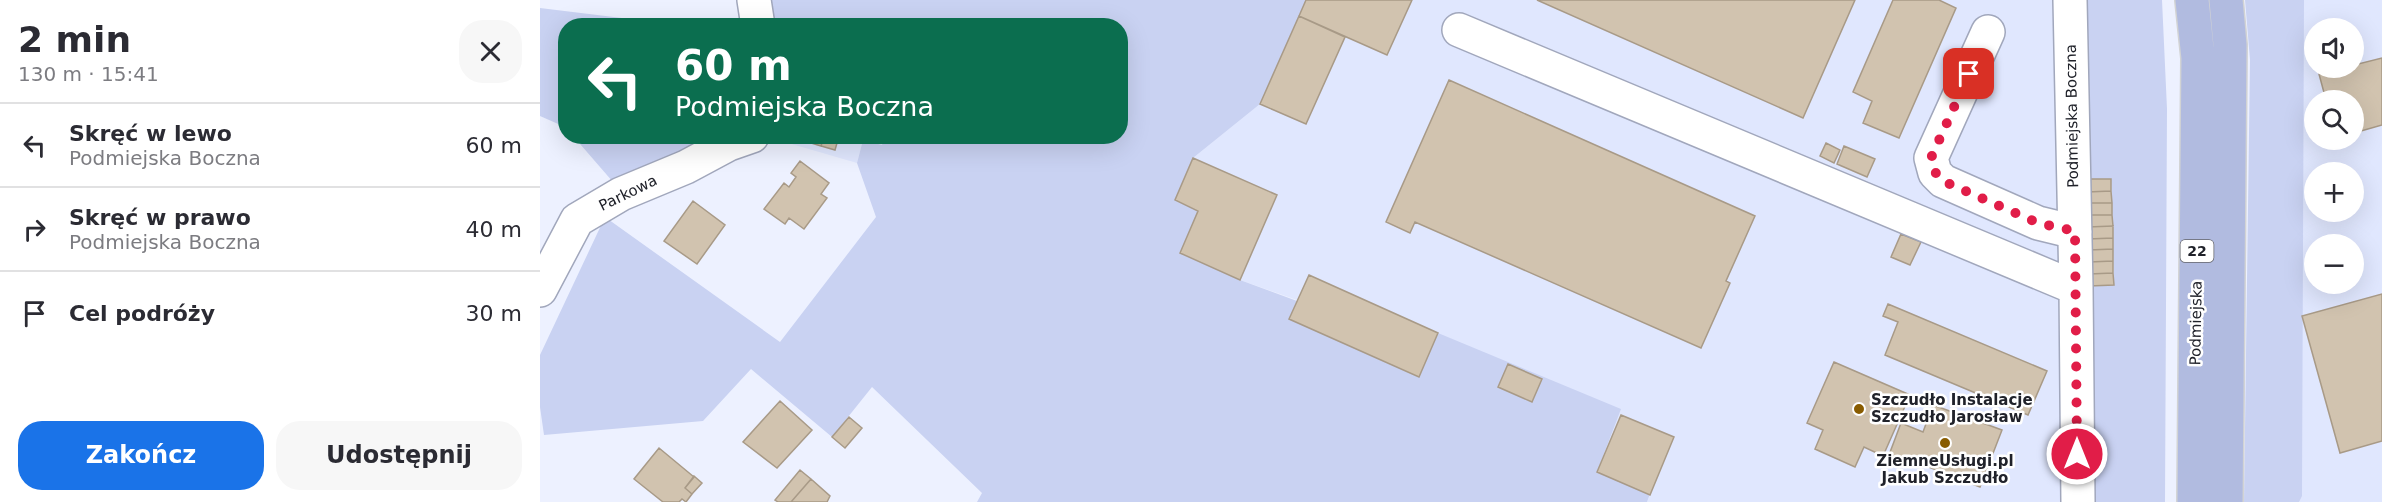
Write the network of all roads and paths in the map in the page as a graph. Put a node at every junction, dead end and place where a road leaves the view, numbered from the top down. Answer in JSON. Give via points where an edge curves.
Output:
{"nodes":[{"id":1,"x":754,"y":0,"type":"edge"},
{"id":2,"x":2070,"y":0,"type":"edge"},
{"id":3,"x":2192,"y":0,"type":"edge"},
{"id":4,"x":2226,"y":0,"type":"edge"},
{"id":5,"x":757,"y":18,"type":"edge"},
{"id":6,"x":1459,"y":30,"type":"dead end"},
{"id":7,"x":1988,"y":33,"type":"dead end"},
{"id":8,"x":729,"y":144,"type":"edge"},
{"id":9,"x":2075,"y":231,"type":"junction"},
{"id":10,"x":2076,"y":288,"type":"junction"},
{"id":11,"x":540,"y":290,"type":"edge"},
{"id":12,"x":2078,"y":502,"type":"edge"},
{"id":13,"x":2194,"y":502,"type":"edge"},
{"id":14,"x":2226,"y":502,"type":"edge"}],
"edges":[{"from":1,"to":5,"type":"street"},
{"from":2,"to":9,"type":"street","name":"Podmiejska Boczna"},
{"from":3,"to":13,"type":"main road","name":"Podmiejska","number":"22","via":[[2198,58]]},
{"from":4,"to":14,"type":"main road","number":"22","via":[[2230,56]]},
{"from":6,"to":10,"type":"street"},
{"from":7,"to":9,"type":"street","via":[[1931,158],[1935,172],[1943,181],[2038,223]]},
{"from":8,"to":11,"type":"street","name":"Parkowa","via":[[621,194],[577,220]]},
{"from":9,"to":10,"type":"street","name":"Podmiejska Boczna"},
{"from":10,"to":12,"type":"street","name":"Podmiejska Boczna"}]}
